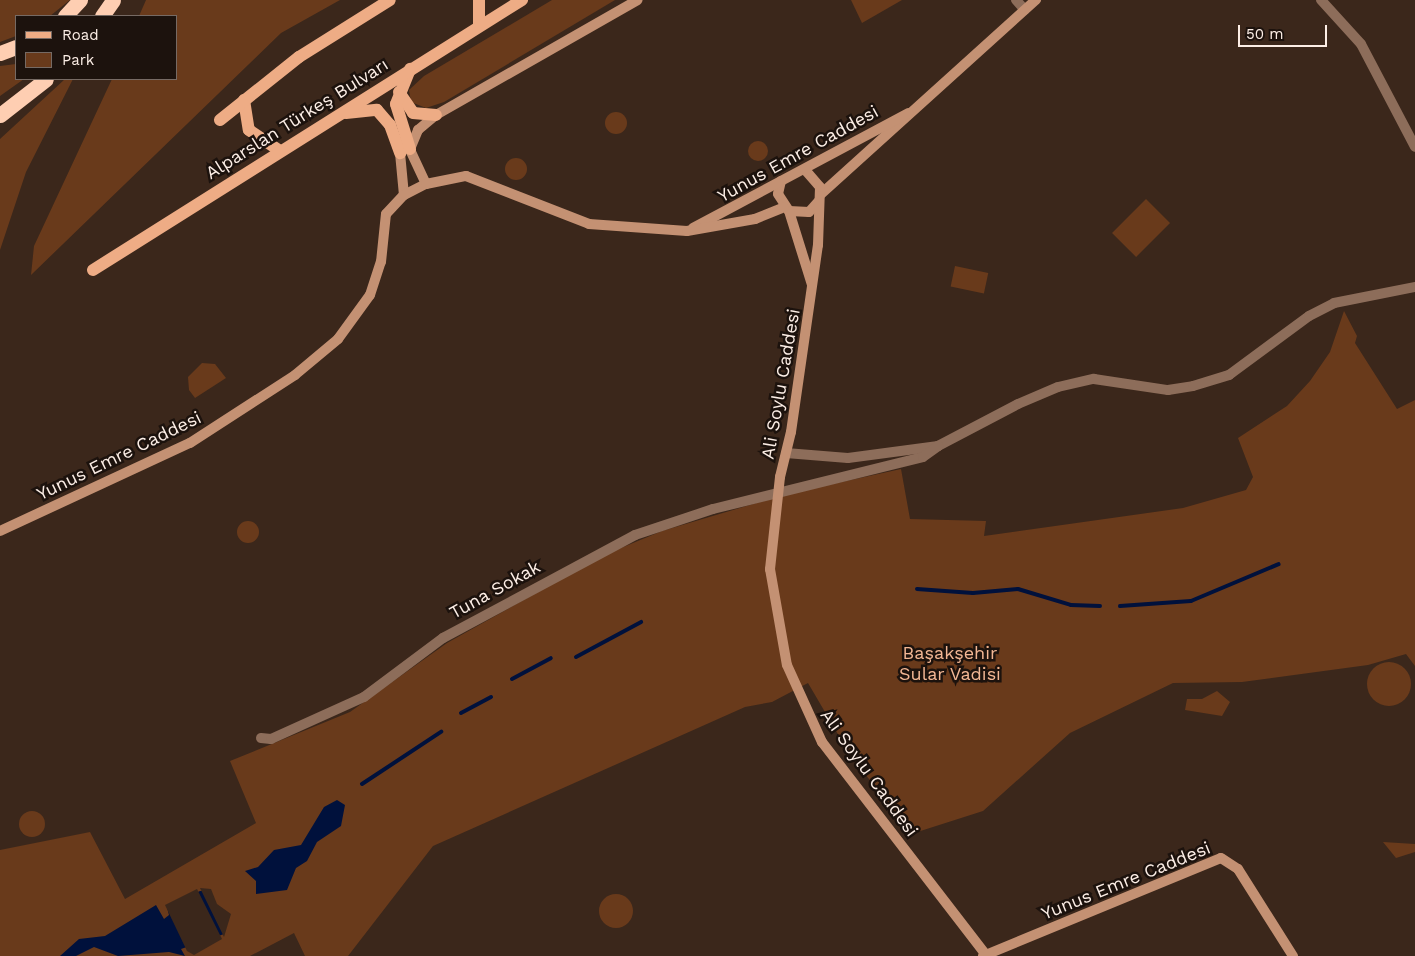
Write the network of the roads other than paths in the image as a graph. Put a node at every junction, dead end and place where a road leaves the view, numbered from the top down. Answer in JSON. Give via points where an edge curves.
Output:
{"nodes":[{"id":1,"x":80,"y":0,"type":"edge"},
{"id":2,"x":113,"y":0,"type":"edge"},
{"id":3,"x":390,"y":0,"type":"edge"},
{"id":4,"x":479,"y":0,"type":"edge"},
{"id":5,"x":522,"y":0,"type":"edge"},
{"id":6,"x":638,"y":0,"type":"edge"},
{"id":7,"x":1016,"y":0,"type":"edge"},
{"id":8,"x":1036,"y":0,"type":"edge"},
{"id":9,"x":1321,"y":0,"type":"edge"},
{"id":10,"x":1025,"y":10,"type":"junction"},
{"id":11,"x":65,"y":15,"type":"edge"},
{"id":12,"x":103,"y":15,"type":"edge"},
{"id":13,"x":479,"y":25,"type":"junction"},
{"id":14,"x":15,"y":46,"type":"edge"},
{"id":15,"x":0,"y":52,"type":"edge"},
{"id":16,"x":410,"y":68,"type":"junction"},
{"id":17,"x":45,"y":80,"type":"edge"},
{"id":18,"x":399,"y":90,"type":"junction"},
{"id":19,"x":244,"y":100,"type":"junction"},
{"id":20,"x":924,"y":103,"type":"junction"},
{"id":21,"x":0,"y":115,"type":"edge"},
{"id":22,"x":336,"y":115,"type":"junction"},
{"id":23,"x":436,"y":115,"type":"junction"},
{"id":24,"x":220,"y":120,"type":"dead end"},
{"id":25,"x":1415,"y":147,"type":"edge"},
{"id":26,"x":279,"y":150,"type":"junction"},
{"id":27,"x":405,"y":151,"type":"junction"},
{"id":28,"x":805,"y":170,"type":"junction"},
{"id":29,"x":781,"y":181,"type":"junction"},
{"id":30,"x":426,"y":184,"type":"junction"},
{"id":31,"x":404,"y":195,"type":"junction"},
{"id":32,"x":820,"y":198,"type":"junction"},
{"id":33,"x":786,"y":209,"type":"junction"},
{"id":34,"x":687,"y":231,"type":"junction"},
{"id":35,"x":93,"y":270,"type":"dead end"},
{"id":36,"x":1415,"y":287,"type":"edge"},
{"id":37,"x":814,"y":293,"type":"junction"},
{"id":38,"x":938,"y":446,"type":"junction"},
{"id":39,"x":786,"y":453,"type":"junction"},
{"id":40,"x":0,"y":531,"type":"edge"},
{"id":41,"x":261,"y":738,"type":"dead end"},
{"id":42,"x":985,"y":956,"type":"edge"},
{"id":43,"x":1293,"y":956,"type":"edge"}],
"edges":[{"from":1,"to":11,"type":"highway"},
{"from":2,"to":12,"type":"highway"},
{"from":3,"to":19,"type":"main road","via":[[299,56]]},
{"from":4,"to":13,"type":"main road"},
{"from":5,"to":13,"type":"main road","name":"Alparslan Türkeş Bulvarı"},
{"from":6,"to":23,"type":"street"},
{"from":7,"to":10,"type":"street"},
{"from":8,"to":10,"type":"street","name":"Yunus Emre Caddesi"},
{"from":9,"to":25,"type":"street","via":[[1361,44]]},
{"from":10,"to":20,"type":"street","name":"Yunus Emre Caddesi"},
{"from":13,"to":16,"type":"main road","name":"Alparslan Türkeş Bulvarı"},
{"from":14,"to":15,"type":"highway"},
{"from":16,"to":18,"type":"main road"},
{"from":16,"to":22,"type":"main road","name":"Alparslan Türkeş Bulvarı"},
{"from":17,"to":21,"type":"highway"},
{"from":18,"to":23,"type":"main road","via":[[413,113]]},
{"from":18,"to":27,"type":"main road","via":[[397,110]]},
{"from":19,"to":24,"type":"main road"},
{"from":19,"to":26,"type":"main road","via":[[249,130]]},
{"from":20,"to":28,"type":"street","name":"Yunus Emre Caddesi"},
{"from":20,"to":32,"type":"street","name":"Yunus Emre Caddesi"},
{"from":22,"to":26,"type":"main road","name":"Alparslan Türkeş Bulvarı"},
{"from":22,"to":27,"type":"main road","via":[[377,110]]},
{"from":23,"to":27,"type":"street","via":[[418,130]]},
{"from":26,"to":35,"type":"main road","name":"Alparslan Türkeş Bulvarı"},
{"from":27,"to":30,"type":"street"},
{"from":27,"to":31,"type":"street"},
{"from":28,"to":29,"type":"street","name":"Yunus Emre Caddesi","via":[[790,173]]},
{"from":28,"to":32,"type":"street","via":[[817,180]]},
{"from":29,"to":33,"type":"street","via":[[778,194]]},
{"from":29,"to":34,"type":"street","name":"Yunus Emre Caddesi"},
{"from":30,"to":31,"type":"street","name":"Yunus Emre Caddesi"},
{"from":30,"to":34,"type":"street","name":"Yunus Emre Caddesi","via":[[466,176],[589,224]]},
{"from":31,"to":40,"type":"street","name":"Yunus Emre Caddesi","via":[[386,214],[381,262],[370,295],[338,339],[302,369],[190,443]]},
{"from":32,"to":33,"type":"street","name":"Yunus Emre Caddesi","via":[[809,212]]},
{"from":32,"to":37,"type":"street","name":"Ali Soylu Caddesi"},
{"from":33,"to":34,"type":"street","name":"Yunus Emre Caddesi","via":[[754,219]]},
{"from":33,"to":37,"type":"street","name":"Ali Soylu Caddesi"},
{"from":36,"to":38,"type":"street","name":"Tuna Sokak","via":[[1334,303],[1309,316],[1229,375],[1168,390],[1094,379],[1058,387],[988,417]]},
{"from":37,"to":39,"type":"street","name":"Ali Soylu Caddesi"},
{"from":38,"to":39,"type":"street","via":[[848,458]]},
{"from":38,"to":41,"type":"street","name":"Tuna Sokak","via":[[923,457],[880,470],[760,497],[635,535],[595,553],[443,638],[364,697],[271,739]]},
{"from":39,"to":42,"type":"street","name":"Ali Soylu Caddesi","bridge":true,"via":[[780,477],[770,569],[786,665],[822,742]]},
{"from":42,"to":43,"type":"street","name":"Yunus Emre Caddesi","via":[[1221,858],[1238,869]]}]}
